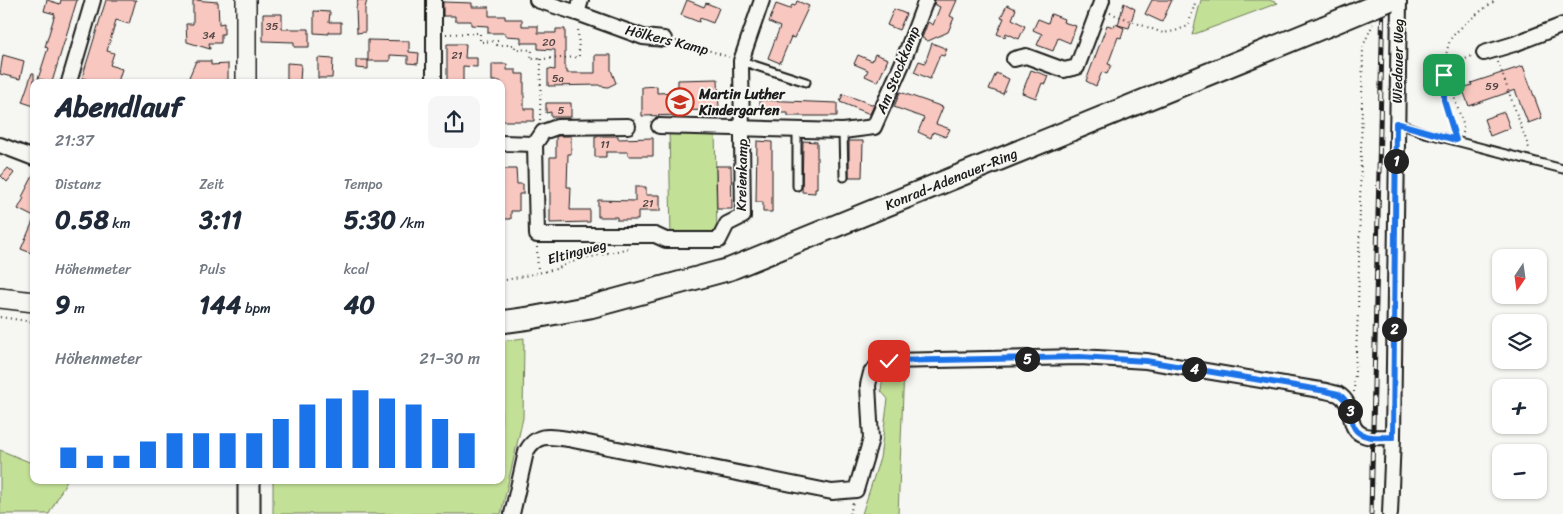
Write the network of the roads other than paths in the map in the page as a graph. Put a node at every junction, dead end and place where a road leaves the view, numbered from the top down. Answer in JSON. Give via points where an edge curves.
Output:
{"nodes":[{"id":1,"x":93,"y":0,"type":"edge"},
{"id":2,"x":246,"y":0,"type":"edge"},
{"id":3,"x":434,"y":0,"type":"edge"},
{"id":4,"x":537,"y":0,"type":"edge"},
{"id":5,"x":762,"y":0,"type":"edge"},
{"id":6,"x":926,"y":0,"type":"edge"},
{"id":7,"x":1389,"y":0,"type":"edge"},
{"id":8,"x":1399,"y":0,"type":"edge"},
{"id":9,"x":1100,"y":4,"type":"edge"},
{"id":10,"x":579,"y":6,"type":"edge"},
{"id":11,"x":1563,"y":25,"type":"edge"},
{"id":12,"x":664,"y":39,"type":"road end"},
{"id":13,"x":1489,"y":52,"type":"road end"},
{"id":14,"x":1014,"y":59,"type":"dead end"},
{"id":15,"x":741,"y":61,"type":"junction"},
{"id":16,"x":70,"y":79,"type":"edge"},
{"id":17,"x":246,"y":79,"type":"edge"},
{"id":18,"x":434,"y":79,"type":"edge"},
{"id":19,"x":806,"y":82,"type":"dead end"},
{"id":20,"x":1396,"y":123,"type":"junction"},
{"id":21,"x":628,"y":126,"type":"dead end"},
{"id":22,"x":659,"y":126,"type":"dead end"},
{"id":23,"x":742,"y":128,"type":"junction"},
{"id":24,"x":797,"y":128,"type":"junction"},
{"id":25,"x":843,"y":130,"type":"junction"},
{"id":26,"x":539,"y":138,"type":"junction"},
{"id":27,"x":505,"y":142,"type":"edge"},
{"id":28,"x":0,"y":145,"type":"edge"},
{"id":29,"x":30,"y":156,"type":"edge"},
{"id":30,"x":1563,"y":169,"type":"edge"},
{"id":31,"x":844,"y":177,"type":"dead end"},
{"id":32,"x":797,"y":186,"type":"dead end"},
{"id":33,"x":0,"y":298,"type":"edge"},
{"id":34,"x":30,"y":302,"type":"edge"},
{"id":35,"x":505,"y":321,"type":"edge"},
{"id":36,"x":1393,"y":437,"type":"junction"},
{"id":37,"x":249,"y":484,"type":"edge"},
{"id":38,"x":250,"y":514,"type":"edge"},
{"id":39,"x":512,"y":514,"type":"edge"},
{"id":40,"x":1390,"y":514,"type":"edge"}],
"edges":[{"from":1,"to":16,"type":"street"},
{"from":2,"to":17,"type":"main road"},
{"from":3,"to":18,"type":"street"},
{"from":4,"to":10,"type":"street","name":"Hölkers Kamp"},
{"from":5,"to":15,"type":"street"},
{"from":6,"to":25,"type":"street","name":"Am Stockkamp","via":[[874,128]]},
{"from":7,"to":35,"type":"main road","name":"Konrad-Adenauer-Ring","bridge":true,"via":[[730,269],[590,307]]},
{"from":8,"to":20,"type":"street","name":"Wiedauer Weg"},
{"from":9,"to":14,"type":"street","via":[[1077,68],[1064,70],[1026,56]]},
{"from":10,"to":12,"type":"street","name":"Hölkers Kamp","via":[[643,37]]},
{"from":11,"to":13,"type":"street"},
{"from":15,"to":19,"type":"lane"},
{"from":15,"to":23,"type":"street"},
{"from":20,"to":30,"type":"lane"},
{"from":20,"to":36,"type":"street","name":"Wiedauer Weg"},
{"from":21,"to":26,"type":"street","via":[[557,127]]},
{"from":22,"to":23,"type":"street","name":"Kreienkamp"},
{"from":23,"to":24,"type":"street","name":"Am Stockkamp"},
{"from":23,"to":26,"type":"street","name":"Kreienkamp","via":[[743,216],[727,224],[720,240],[666,240],[655,235],[537,235]]},
{"from":24,"to":25,"type":"street","name":"Am Stockkamp"},
{"from":24,"to":32,"type":"lane"},
{"from":25,"to":31,"type":"lane"},
{"from":26,"to":27,"type":"street"},
{"from":28,"to":29,"type":"street"},
{"from":33,"to":34,"type":"main road"},
{"from":36,"to":39,"type":"street","via":[[1359,434],[1346,402],[1326,391],[1146,361],[1080,357],[889,361],[878,365],[871,373],[868,385],[871,439],[856,490],[832,492],[568,439],[540,437],[526,452]]},
{"from":36,"to":40,"type":"street","name":"Wiedauer Weg"},
{"from":37,"to":38,"type":"main road"}]}
